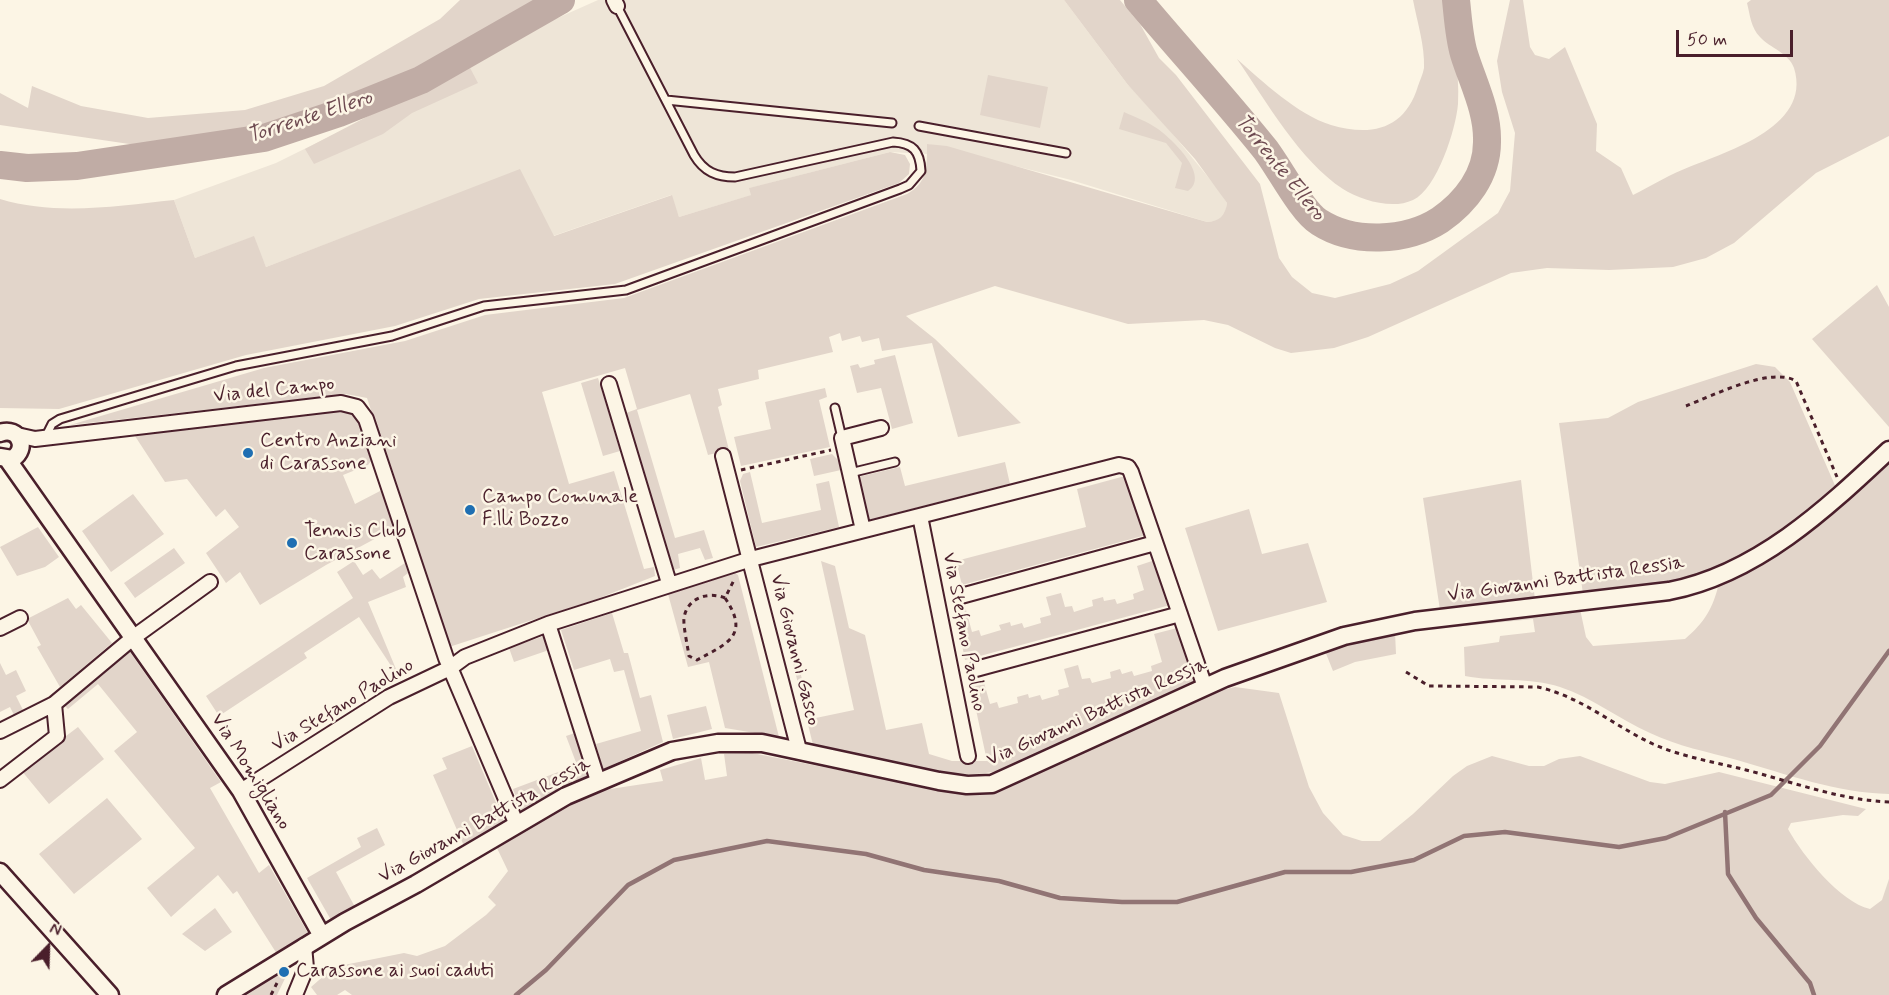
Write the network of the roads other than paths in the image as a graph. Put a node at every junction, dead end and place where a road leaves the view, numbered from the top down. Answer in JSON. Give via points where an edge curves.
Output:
{"nodes":[{"id":1,"x":616,"y":3,"type":"edge"},
{"id":2,"x":666,"y":100,"type":"junction"},
{"id":3,"x":892,"y":123,"type":"dead end"},
{"id":4,"x":919,"y":126,"type":"dead end"},
{"id":5,"x":1066,"y":153,"type":"dead end"},
{"id":6,"x":609,"y":384,"type":"dead end"},
{"id":7,"x":835,"y":408,"type":"dead end"},
{"id":8,"x":881,"y":428,"type":"dead end"},
{"id":9,"x":838,"y":444,"type":"junction"},
{"id":10,"x":18,"y":449,"type":"edge"},
{"id":11,"x":1889,"y":450,"type":"edge"},
{"id":12,"x":723,"y":456,"type":"dead end"},
{"id":13,"x":895,"y":462,"type":"dead end"},
{"id":14,"x":850,"y":473,"type":"junction"},
{"id":15,"x":920,"y":516,"type":"junction"},
{"id":16,"x":863,"y":531,"type":"junction"},
{"id":17,"x":1155,"y":543,"type":"junction"},
{"id":18,"x":751,"y":559,"type":"junction"},
{"id":19,"x":210,"y":582,"type":"dead end"},
{"id":20,"x":669,"y":583,"type":"junction"},
{"id":21,"x":961,"y":596,"type":"dead end"},
{"id":22,"x":1180,"y":614,"type":"junction"},
{"id":23,"x":20,"y":618,"type":"dead end"},
{"id":24,"x":548,"y":624,"type":"junction"},
{"id":25,"x":0,"y":628,"type":"edge"},
{"id":26,"x":134,"y":637,"type":"junction"},
{"id":27,"x":450,"y":668,"type":"junction"},
{"id":28,"x":976,"y":669,"type":"dead end"},
{"id":29,"x":1205,"y":687,"type":"junction"},
{"id":30,"x":54,"y":704,"type":"junction"},
{"id":31,"x":0,"y":731,"type":"edge"},
{"id":32,"x":799,"y":750,"type":"junction"},
{"id":33,"x":968,"y":756,"type":"dead end"},
{"id":34,"x":0,"y":780,"type":"edge"},
{"id":35,"x":598,"y":781,"type":"junction"},
{"id":36,"x":241,"y":791,"type":"junction"},
{"id":37,"x":517,"y":825,"type":"junction"},
{"id":38,"x":0,"y":872,"type":"edge"},
{"id":39,"x":322,"y":936,"type":"junction"},
{"id":40,"x":304,"y":946,"type":"junction"},
{"id":41,"x":110,"y":995,"type":"edge"},
{"id":42,"x":226,"y":995,"type":"edge"},
{"id":43,"x":295,"y":995,"type":"edge"}],
"edges":[{"from":1,"to":2,"type":"lane"},
{"from":2,"to":3,"type":"lane"},
{"from":2,"to":10,"type":"lane","via":[[704,168],[723,177],[893,142],[910,145],[917,152],[921,171],[900,189],[626,290],[484,306],[392,336],[236,366],[60,419]]},
{"from":4,"to":5,"type":"lane"},
{"from":6,"to":20,"type":"street"},
{"from":7,"to":9,"type":"lane"},
{"from":8,"to":9,"type":"street"},
{"from":9,"to":14,"type":"street"},
{"from":10,"to":26,"type":"street","name":"Via Momigliano"},
{"from":10,"to":27,"type":"street","name":"Via del Campo","via":[[340,403],[357,406],[366,418]]},
{"from":11,"to":29,"type":"street","name":"Via Giovanni Battista Ressia","via":[[1815,517],[1765,551],[1699,584],[1371,628]]},
{"from":12,"to":18,"type":"street"},
{"from":13,"to":14,"type":"lane"},
{"from":14,"to":16,"type":"street"},
{"from":15,"to":16,"type":"street","name":"Via Stefano Paolino"},
{"from":15,"to":17,"type":"street","name":"Via Stefano Paolino","via":[[1115,465],[1125,466],[1131,472]]},
{"from":15,"to":33,"type":"street","name":"Via Stefano Paolino"},
{"from":16,"to":18,"type":"street","name":"Via Stefano Paolino"},
{"from":17,"to":21,"type":"street"},
{"from":17,"to":22,"type":"street"},
{"from":18,"to":20,"type":"street","name":"Via Stefano Paolino"},
{"from":18,"to":32,"type":"street","name":"Via Giovanni Gasco"},
{"from":19,"to":26,"type":"street"},
{"from":20,"to":24,"type":"street","name":"Via Stefano Paolino"},
{"from":22,"to":28,"type":"street"},
{"from":22,"to":29,"type":"street"},
{"from":23,"to":25,"type":"street"},
{"from":24,"to":27,"type":"street","name":"Via Stefano Paolino","via":[[465,657]]},
{"from":24,"to":35,"type":"street"},
{"from":26,"to":30,"type":"street"},
{"from":26,"to":36,"type":"street","name":"Via Momigliano"},
{"from":27,"to":36,"type":"street","name":"Via Stefano Paolino","via":[[389,697]]},
{"from":27,"to":37,"type":"street","name":"Via del Campo"},
{"from":29,"to":32,"type":"street","name":"Via Giovanni Battista Ressia","via":[[984,785],[939,781]]},
{"from":30,"to":31,"type":"street"},
{"from":30,"to":34,"type":"street","via":[[57,736]]},
{"from":32,"to":35,"type":"street","name":"Via Giovanni Battista Ressia","via":[[752,742],[704,744],[672,751]]},
{"from":35,"to":37,"type":"street","name":"Via Giovanni Battista Ressia"},
{"from":36,"to":39,"type":"street","name":"Via Momigliano"},
{"from":37,"to":39,"type":"street","name":"Via Giovanni Battista Ressia"},
{"from":38,"to":41,"type":"street"},
{"from":39,"to":40,"type":"street","name":"Via Giovanni Battista Ressia"},
{"from":40,"to":42,"type":"street","name":"Via Giovanni Battista Ressia"},
{"from":40,"to":43,"type":"street","via":[[306,968]]}]}
